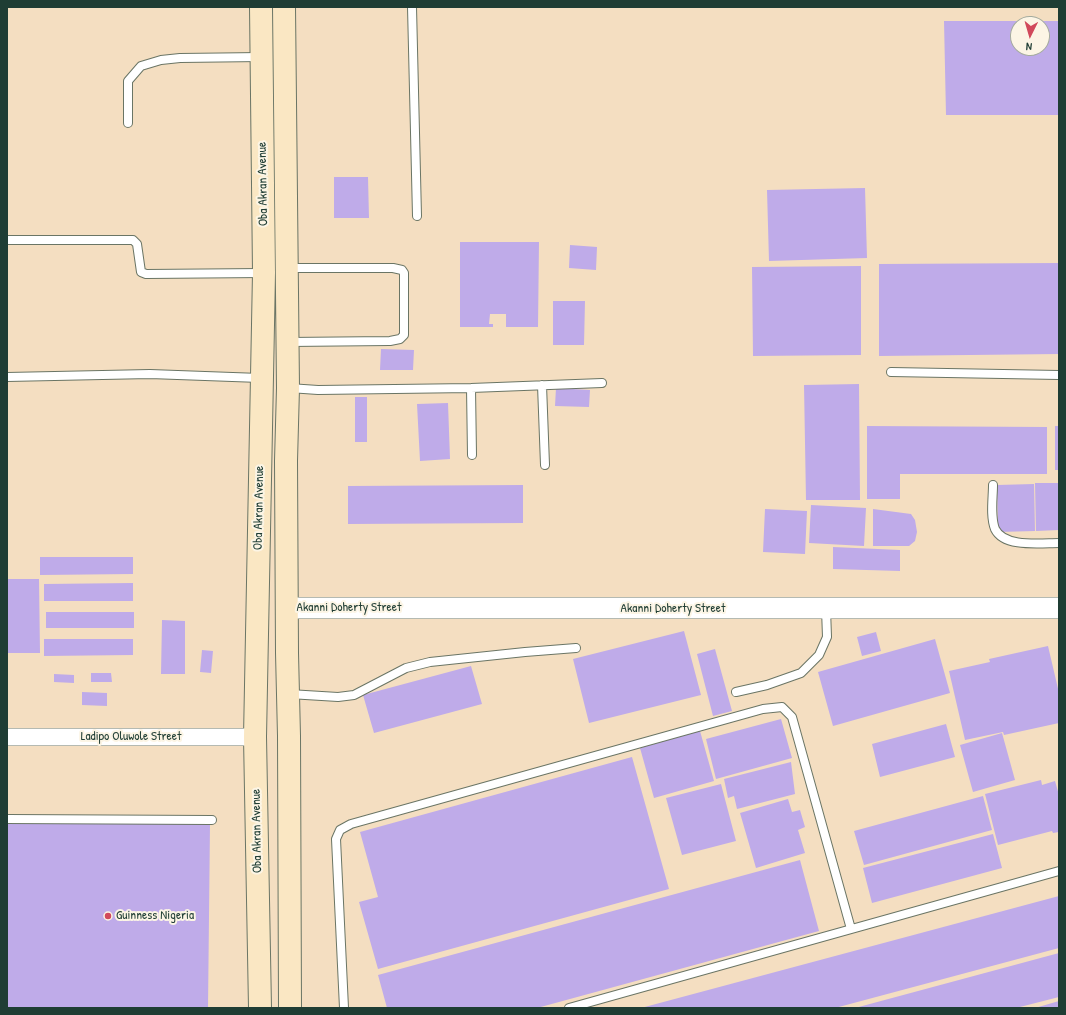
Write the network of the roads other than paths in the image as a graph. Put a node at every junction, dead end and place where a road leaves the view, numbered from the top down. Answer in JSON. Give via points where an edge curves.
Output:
{"nodes":[{"id":1,"x":261,"y":7,"type":"edge"},
{"id":2,"x":284,"y":7,"type":"edge"},
{"id":3,"x":412,"y":7,"type":"edge"},
{"id":4,"x":262,"y":57,"type":"junction"},
{"id":5,"x":128,"y":123,"type":"dead end"},
{"id":6,"x":417,"y":216,"type":"dead end"},
{"id":7,"x":7,"y":240,"type":"edge"},
{"id":8,"x":287,"y":268,"type":"junction"},
{"id":9,"x":264,"y":273,"type":"junction"},
{"id":10,"x":287,"y":342,"type":"junction"},
{"id":11,"x":891,"y":372,"type":"dead end"},
{"id":12,"x":1059,"y":375,"type":"edge"},
{"id":13,"x":7,"y":377,"type":"edge"},
{"id":14,"x":261,"y":378,"type":"junction"},
{"id":15,"x":602,"y":383,"type":"dead end"},
{"id":16,"x":542,"y":385,"type":"junction"},
{"id":17,"x":288,"y":388,"type":"junction"},
{"id":18,"x":471,"y":388,"type":"junction"},
{"id":19,"x":472,"y":455,"type":"dead end"},
{"id":20,"x":545,"y":465,"type":"dead end"},
{"id":21,"x":994,"y":485,"type":"dead end"},
{"id":22,"x":1059,"y":543,"type":"edge"},
{"id":23,"x":287,"y":608,"type":"junction"},
{"id":24,"x":826,"y":608,"type":"junction"},
{"id":25,"x":1059,"y":608,"type":"edge"},
{"id":26,"x":576,"y":648,"type":"dead end"},
{"id":27,"x":736,"y":692,"type":"dead end"},
{"id":28,"x":288,"y":694,"type":"junction"},
{"id":29,"x":7,"y":737,"type":"edge"},
{"id":30,"x":255,"y":738,"type":"junction"},
{"id":31,"x":7,"y":819,"type":"edge"},
{"id":32,"x":212,"y":820,"type":"dead end"},
{"id":33,"x":1059,"y":871,"type":"edge"},
{"id":34,"x":851,"y":929,"type":"junction"},
{"id":35,"x":260,"y":1008,"type":"edge"},
{"id":36,"x":290,"y":1008,"type":"edge"},
{"id":37,"x":344,"y":1008,"type":"edge"},
{"id":38,"x":569,"y":1008,"type":"edge"}],
"edges":[{"from":1,"to":4,"type":"main road","name":"Oba Akran Avenue"},
{"from":2,"to":8,"type":"main road","name":"Oba Akran Avenue"},
{"from":3,"to":6,"type":"lane"},
{"from":4,"to":5,"type":"lane","via":[[180,58],[141,66],[128,81]]},
{"from":4,"to":9,"type":"main road","name":"Oba Akran Avenue"},
{"from":7,"to":9,"type":"lane","via":[[132,240],[137,244],[141,272],[146,274]]},
{"from":8,"to":10,"type":"main road","name":"Oba Akran Avenue"},
{"from":8,"to":10,"type":"lane","via":[[402,270],[404,335],[400,339],[390,341]]},
{"from":9,"to":14,"type":"main road","name":"Oba Akran Avenue"},
{"from":10,"to":17,"type":"main road","name":"Oba Akran Avenue"},
{"from":11,"to":12,"type":"lane"},
{"from":13,"to":14,"type":"lane","via":[[150,374]]},
{"from":14,"to":30,"type":"main road","name":"Oba Akran Avenue"},
{"from":15,"to":16,"type":"lane"},
{"from":16,"to":18,"type":"lane"},
{"from":16,"to":20,"type":"lane"},
{"from":17,"to":18,"type":"lane"},
{"from":17,"to":23,"type":"main road","name":"Oba Akran Avenue"},
{"from":18,"to":19,"type":"lane"},
{"from":21,"to":22,"type":"lane","via":[[993,515],[996,529],[1004,539],[1016,543]]},
{"from":23,"to":24,"type":"street","name":"Akanni Doherty Street"},
{"from":23,"to":28,"type":"main road","name":"Oba Akran Avenue"},
{"from":24,"to":25,"type":"street","name":"Akanni Doherty Street"},
{"from":24,"to":27,"type":"lane","via":[[827,637],[819,656],[801,673]]},
{"from":26,"to":28,"type":"lane","via":[[430,662],[406,668],[354,695],[338,697]]},
{"from":28,"to":36,"type":"main road","name":"Oba Akran Avenue"},
{"from":29,"to":30,"type":"street","name":"Ladipo Oluwole Street"},
{"from":30,"to":35,"type":"main road","name":"Oba Akran Avenue"},
{"from":31,"to":32,"type":"lane"},
{"from":33,"to":34,"type":"lane"},
{"from":34,"to":37,"type":"lane","via":[[792,717],[782,707],[763,709],[351,824],[340,830],[336,839]]},
{"from":34,"to":38,"type":"lane"}]}
